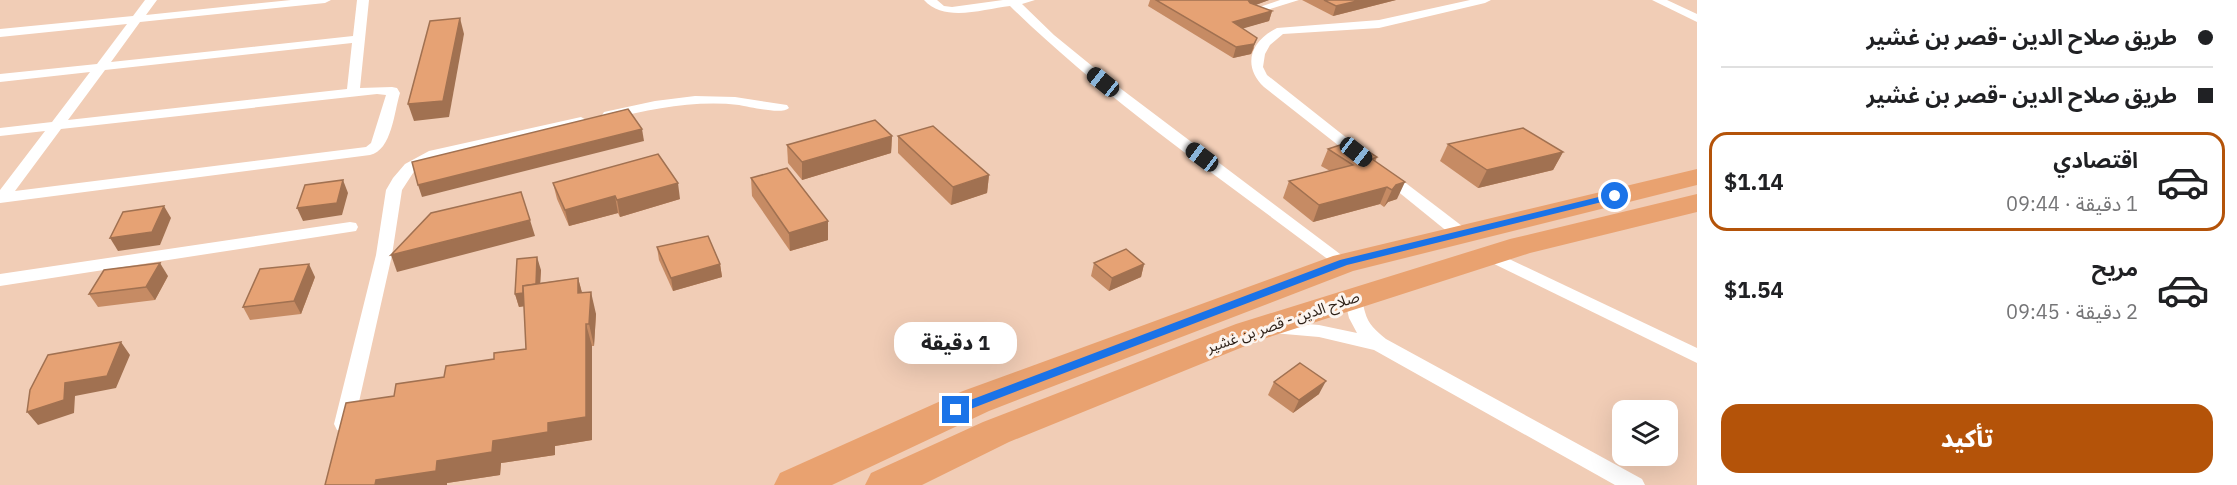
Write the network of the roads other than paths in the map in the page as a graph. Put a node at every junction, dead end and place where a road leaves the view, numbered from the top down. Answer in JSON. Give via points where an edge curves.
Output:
{"nodes":[{"id":1,"x":151,"y":0,"type":"edge"},
{"id":2,"x":326,"y":0,"type":"edge"},
{"id":3,"x":363,"y":0,"type":"edge"},
{"id":4,"x":930,"y":0,"type":"edge"},
{"id":5,"x":1029,"y":0,"type":"edge"},
{"id":6,"x":1293,"y":0,"type":"edge"},
{"id":7,"x":1485,"y":0,"type":"edge"},
{"id":8,"x":1658,"y":0,"type":"edge"},
{"id":9,"x":1012,"y":1,"type":"edge"},
{"id":10,"x":252,"y":4,"type":"edge"},
{"id":11,"x":1254,"y":11,"type":"edge"},
{"id":12,"x":1697,"y":18,"type":"edge"},
{"id":13,"x":135,"y":21,"type":"junction"},
{"id":14,"x":0,"y":33,"type":"edge"},
{"id":15,"x":359,"y":39,"type":"junction"},
{"id":16,"x":101,"y":67,"type":"junction"},
{"id":17,"x":0,"y":78,"type":"edge"},
{"id":18,"x":353,"y":93,"type":"junction"},
{"id":19,"x":782,"y":108,"type":"dead end"},
{"id":20,"x":57,"y":126,"type":"junction"},
{"id":21,"x":0,"y":132,"type":"edge"},
{"id":22,"x":1697,"y":177,"type":"edge"},
{"id":23,"x":1,"y":198,"type":"edge"},
{"id":24,"x":1697,"y":203,"type":"edge"},
{"id":25,"x":350,"y":227,"type":"dead end"},
{"id":26,"x":1460,"y":233,"type":"junction"},
{"id":27,"x":1490,"y":255,"type":"junction"},
{"id":28,"x":1344,"y":262,"type":"junction"},
{"id":29,"x":0,"y":280,"type":"edge"},
{"id":30,"x":1353,"y":297,"type":"junction"},
{"id":31,"x":1265,"y":326,"type":"junction"},
{"id":32,"x":1379,"y":344,"type":"junction"},
{"id":33,"x":1697,"y":356,"type":"edge"},
{"id":34,"x":341,"y":437,"type":"edge"},
{"id":35,"x":795,"y":485,"type":"edge"},
{"id":36,"x":885,"y":485,"type":"edge"},
{"id":37,"x":1634,"y":485,"type":"edge"}],
"edges":[{"from":1,"to":13,"type":"street"},
{"from":2,"to":10,"type":"street"},
{"from":3,"to":15,"type":"street"},
{"from":4,"to":9,"type":"street","via":[[941,9],[952,10]]},
{"from":5,"to":9,"type":"street"},
{"from":6,"to":11,"type":"street"},
{"from":7,"to":26,"type":"street","via":[[1388,22],[1270,35],[1257,64],[1269,84]]},
{"from":8,"to":12,"type":"street"},
{"from":9,"to":28,"type":"street","via":[[1103,82]]},
{"from":10,"to":13,"type":"street"},
{"from":13,"to":14,"type":"street"},
{"from":13,"to":16,"type":"street"},
{"from":15,"to":16,"type":"street"},
{"from":15,"to":18,"type":"street"},
{"from":16,"to":17,"type":"street"},
{"from":16,"to":20,"type":"street"},
{"from":18,"to":20,"type":"street"},
{"from":18,"to":23,"type":"street","via":[[393,93],[378,145],[370,151]]},
{"from":19,"to":34,"type":"street","via":[[721,99],[675,100],[434,154],[415,163],[394,190],[384,255]]},
{"from":20,"to":21,"type":"street"},
{"from":20,"to":23,"type":"street"},
{"from":22,"to":26,"type":"highway"},
{"from":24,"to":27,"type":"highway","name":"صلاح الدين - قصر بن غشير"},
{"from":25,"to":29,"type":"street"},
{"from":26,"to":28,"type":"highway"},
{"from":27,"to":30,"type":"highway","name":"صلاح الدين - قصر بن غشير"},
{"from":27,"to":33,"type":"street"},
{"from":28,"to":35,"type":"highway","via":[[976,400]]},
{"from":30,"to":31,"type":"highway","name":"صلاح الدين - قصر بن غشير"},
{"from":30,"to":32,"type":"street","via":[[1358,323]]},
{"from":31,"to":32,"type":"street"},
{"from":31,"to":36,"type":"highway","name":"صلاح الدين - قصر بن غشير","via":[[996,432]]},
{"from":32,"to":37,"type":"street"}]}
